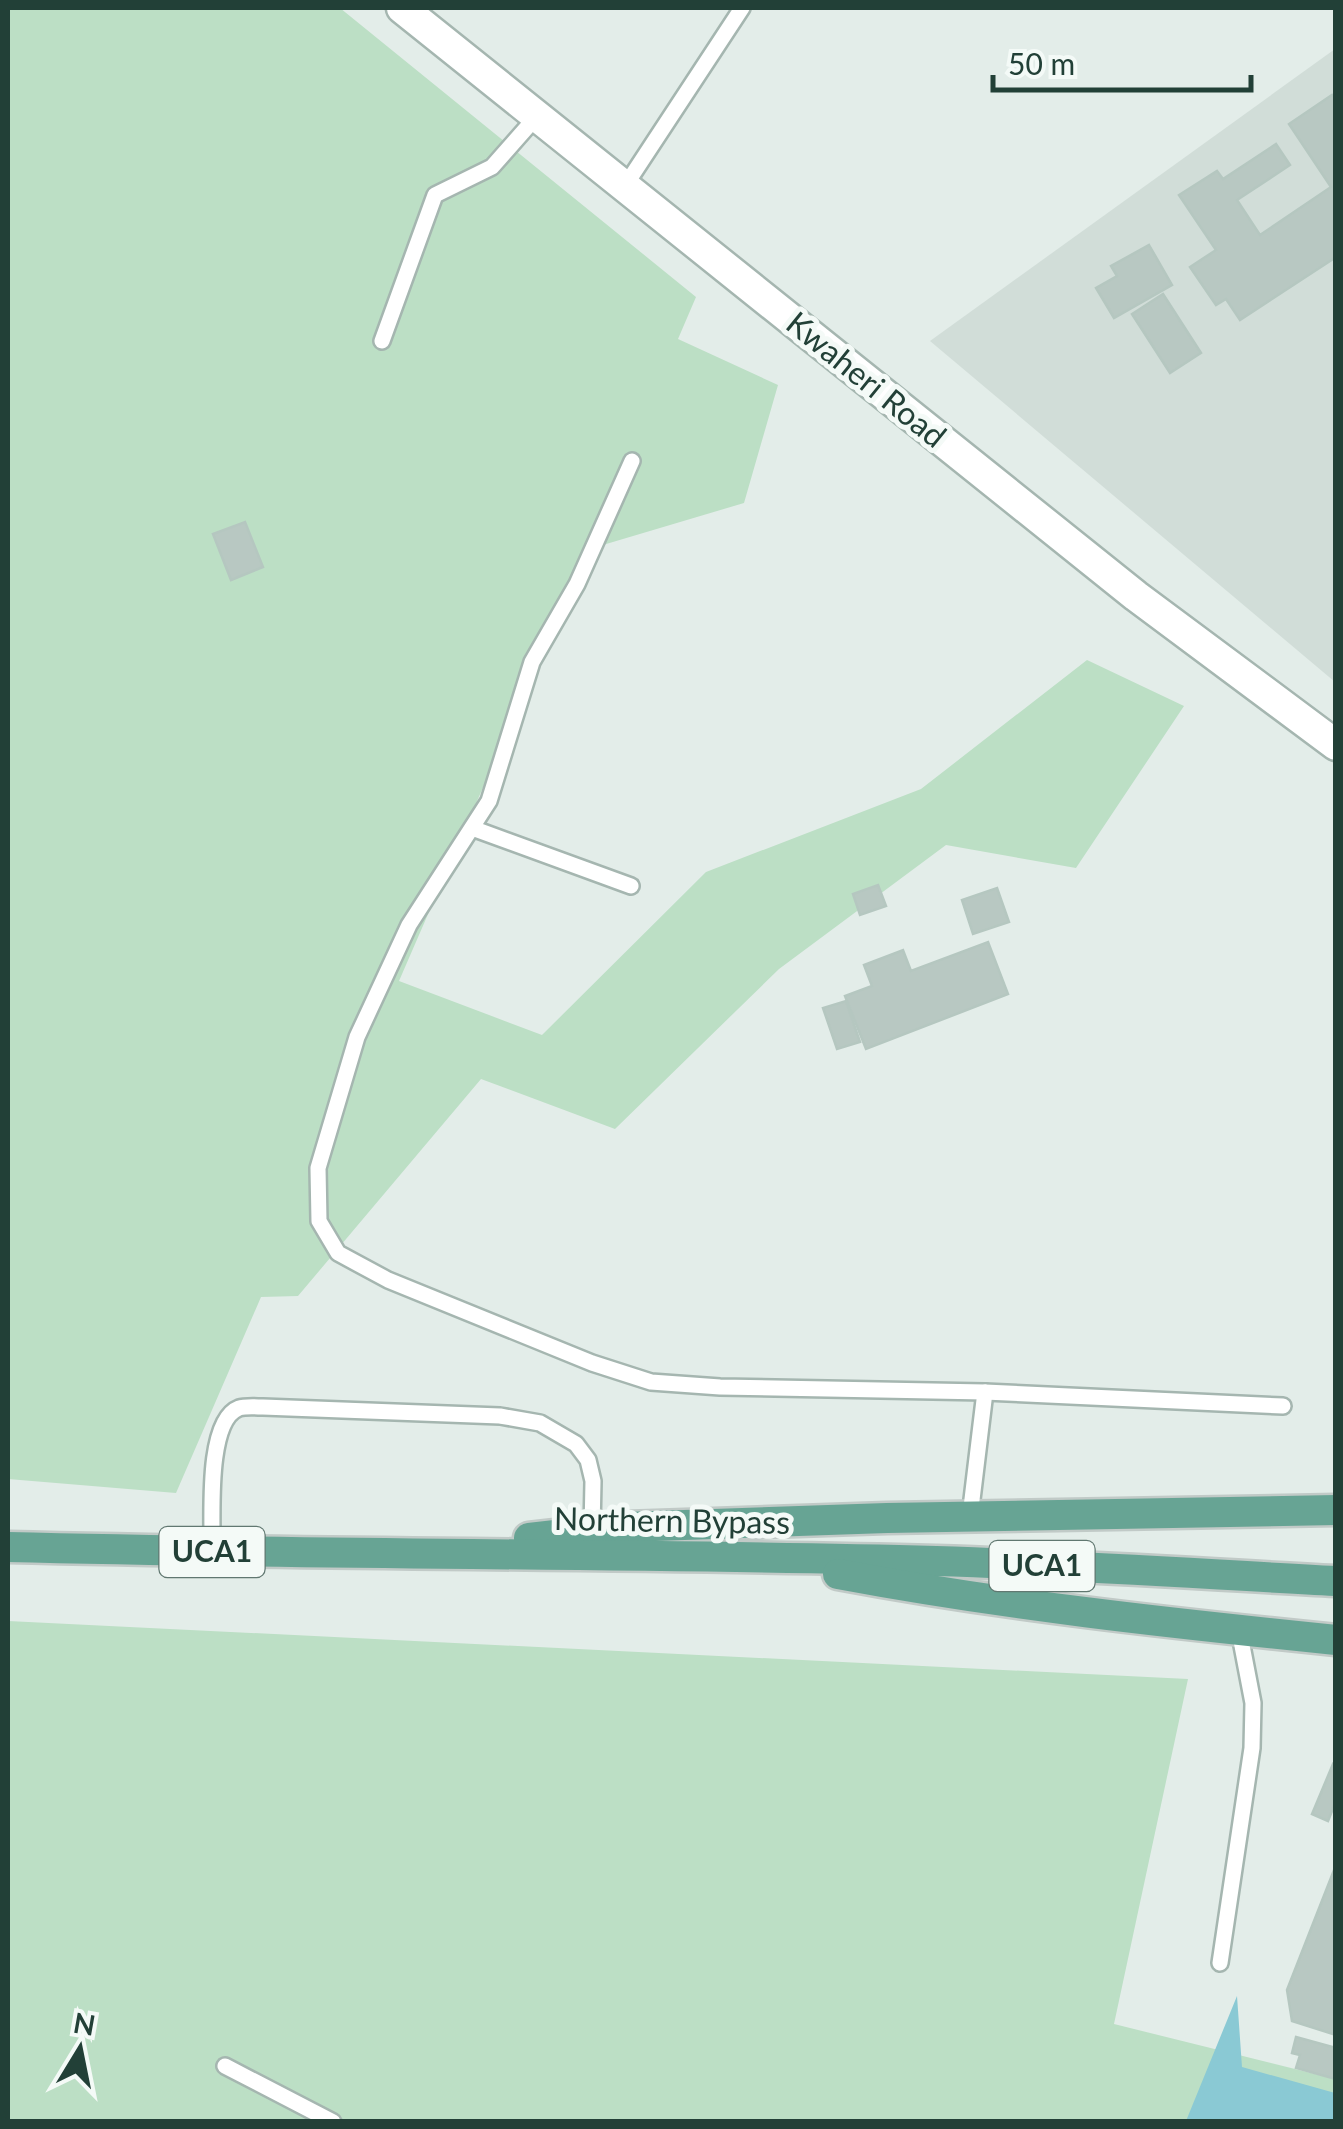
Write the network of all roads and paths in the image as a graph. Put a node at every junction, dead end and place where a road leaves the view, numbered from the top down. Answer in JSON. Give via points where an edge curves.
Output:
{"nodes":[{"id":1,"x":402,"y":8,"type":"edge"},
{"id":2,"x":742,"y":8,"type":"edge"},
{"id":3,"x":537,"y":116,"type":"junction"},
{"id":4,"x":625,"y":186,"type":"junction"},
{"id":5,"x":382,"y":341,"type":"dead end"},
{"id":6,"x":632,"y":461,"type":"dead end"},
{"id":7,"x":1336,"y":745,"type":"edge"},
{"id":8,"x":472,"y":828,"type":"junction"},
{"id":9,"x":632,"y":886,"type":"dead end"},
{"id":10,"x":985,"y":1392,"type":"junction"},
{"id":11,"x":1284,"y":1406,"type":"dead end"},
{"id":12,"x":1336,"y":1510,"type":"edge"},
{"id":13,"x":970,"y":1516,"type":"junction"},
{"id":14,"x":592,"y":1530,"type":"junction"},
{"id":15,"x":8,"y":1546,"type":"edge"},
{"id":16,"x":212,"y":1552,"type":"junction"},
{"id":17,"x":417,"y":1552,"type":"junction"},
{"id":18,"x":748,"y":1558,"type":"junction"},
{"id":19,"x":1336,"y":1580,"type":"edge"},
{"id":20,"x":1239,"y":1630,"type":"junction"},
{"id":21,"x":1336,"y":1640,"type":"edge"},
{"id":22,"x":1220,"y":1963,"type":"dead end"},
{"id":23,"x":226,"y":2066,"type":"dead end"},
{"id":24,"x":333,"y":2122,"type":"edge"}],
"edges":[{"from":1,"to":3,"type":"street","name":"Kwaheri Road"},
{"from":2,"to":4,"type":"lane"},
{"from":3,"to":4,"type":"street","name":"Kwaheri Road"},
{"from":3,"to":5,"type":"lane","via":[[492,167],[435,195]]},
{"from":4,"to":7,"type":"street","name":"Kwaheri Road","via":[[1136,596]]},
{"from":6,"to":8,"type":"lane","via":[[577,584],[532,662],[489,801]]},
{"from":8,"to":9,"type":"lane"},
{"from":8,"to":10,"type":"lane","via":[[409,925],[358,1037],[318,1168],[319,1221],[338,1253],[388,1280],[652,1382]]},
{"from":10,"to":11,"type":"lane"},
{"from":10,"to":13,"type":"lane"},
{"from":12,"to":13,"type":"main road"},
{"from":13,"to":14,"type":"main road"},
{"from":14,"to":16,"type":"lane","via":[[588,1460],[576,1444],[540,1423],[500,1416],[238,1408],[223,1422],[216,1445]]},
{"from":14,"to":17,"type":"main road"},
{"from":15,"to":16,"type":"main road","name":"Northern Bypass","number":"UCA1"},
{"from":16,"to":17,"type":"main road","name":"Northern Bypass","number":"UCA1"},
{"from":17,"to":18,"type":"main road","name":"Northern Bypass","number":"UCA1"},
{"from":18,"to":19,"type":"main road","name":"Northern Bypass","number":"UCA1"},
{"from":18,"to":20,"type":"main road","via":[[950,1595]]},
{"from":20,"to":21,"type":"main road"},
{"from":20,"to":22,"type":"lane","via":[[1252,1748]]},
{"from":23,"to":24,"type":"lane"}]}
